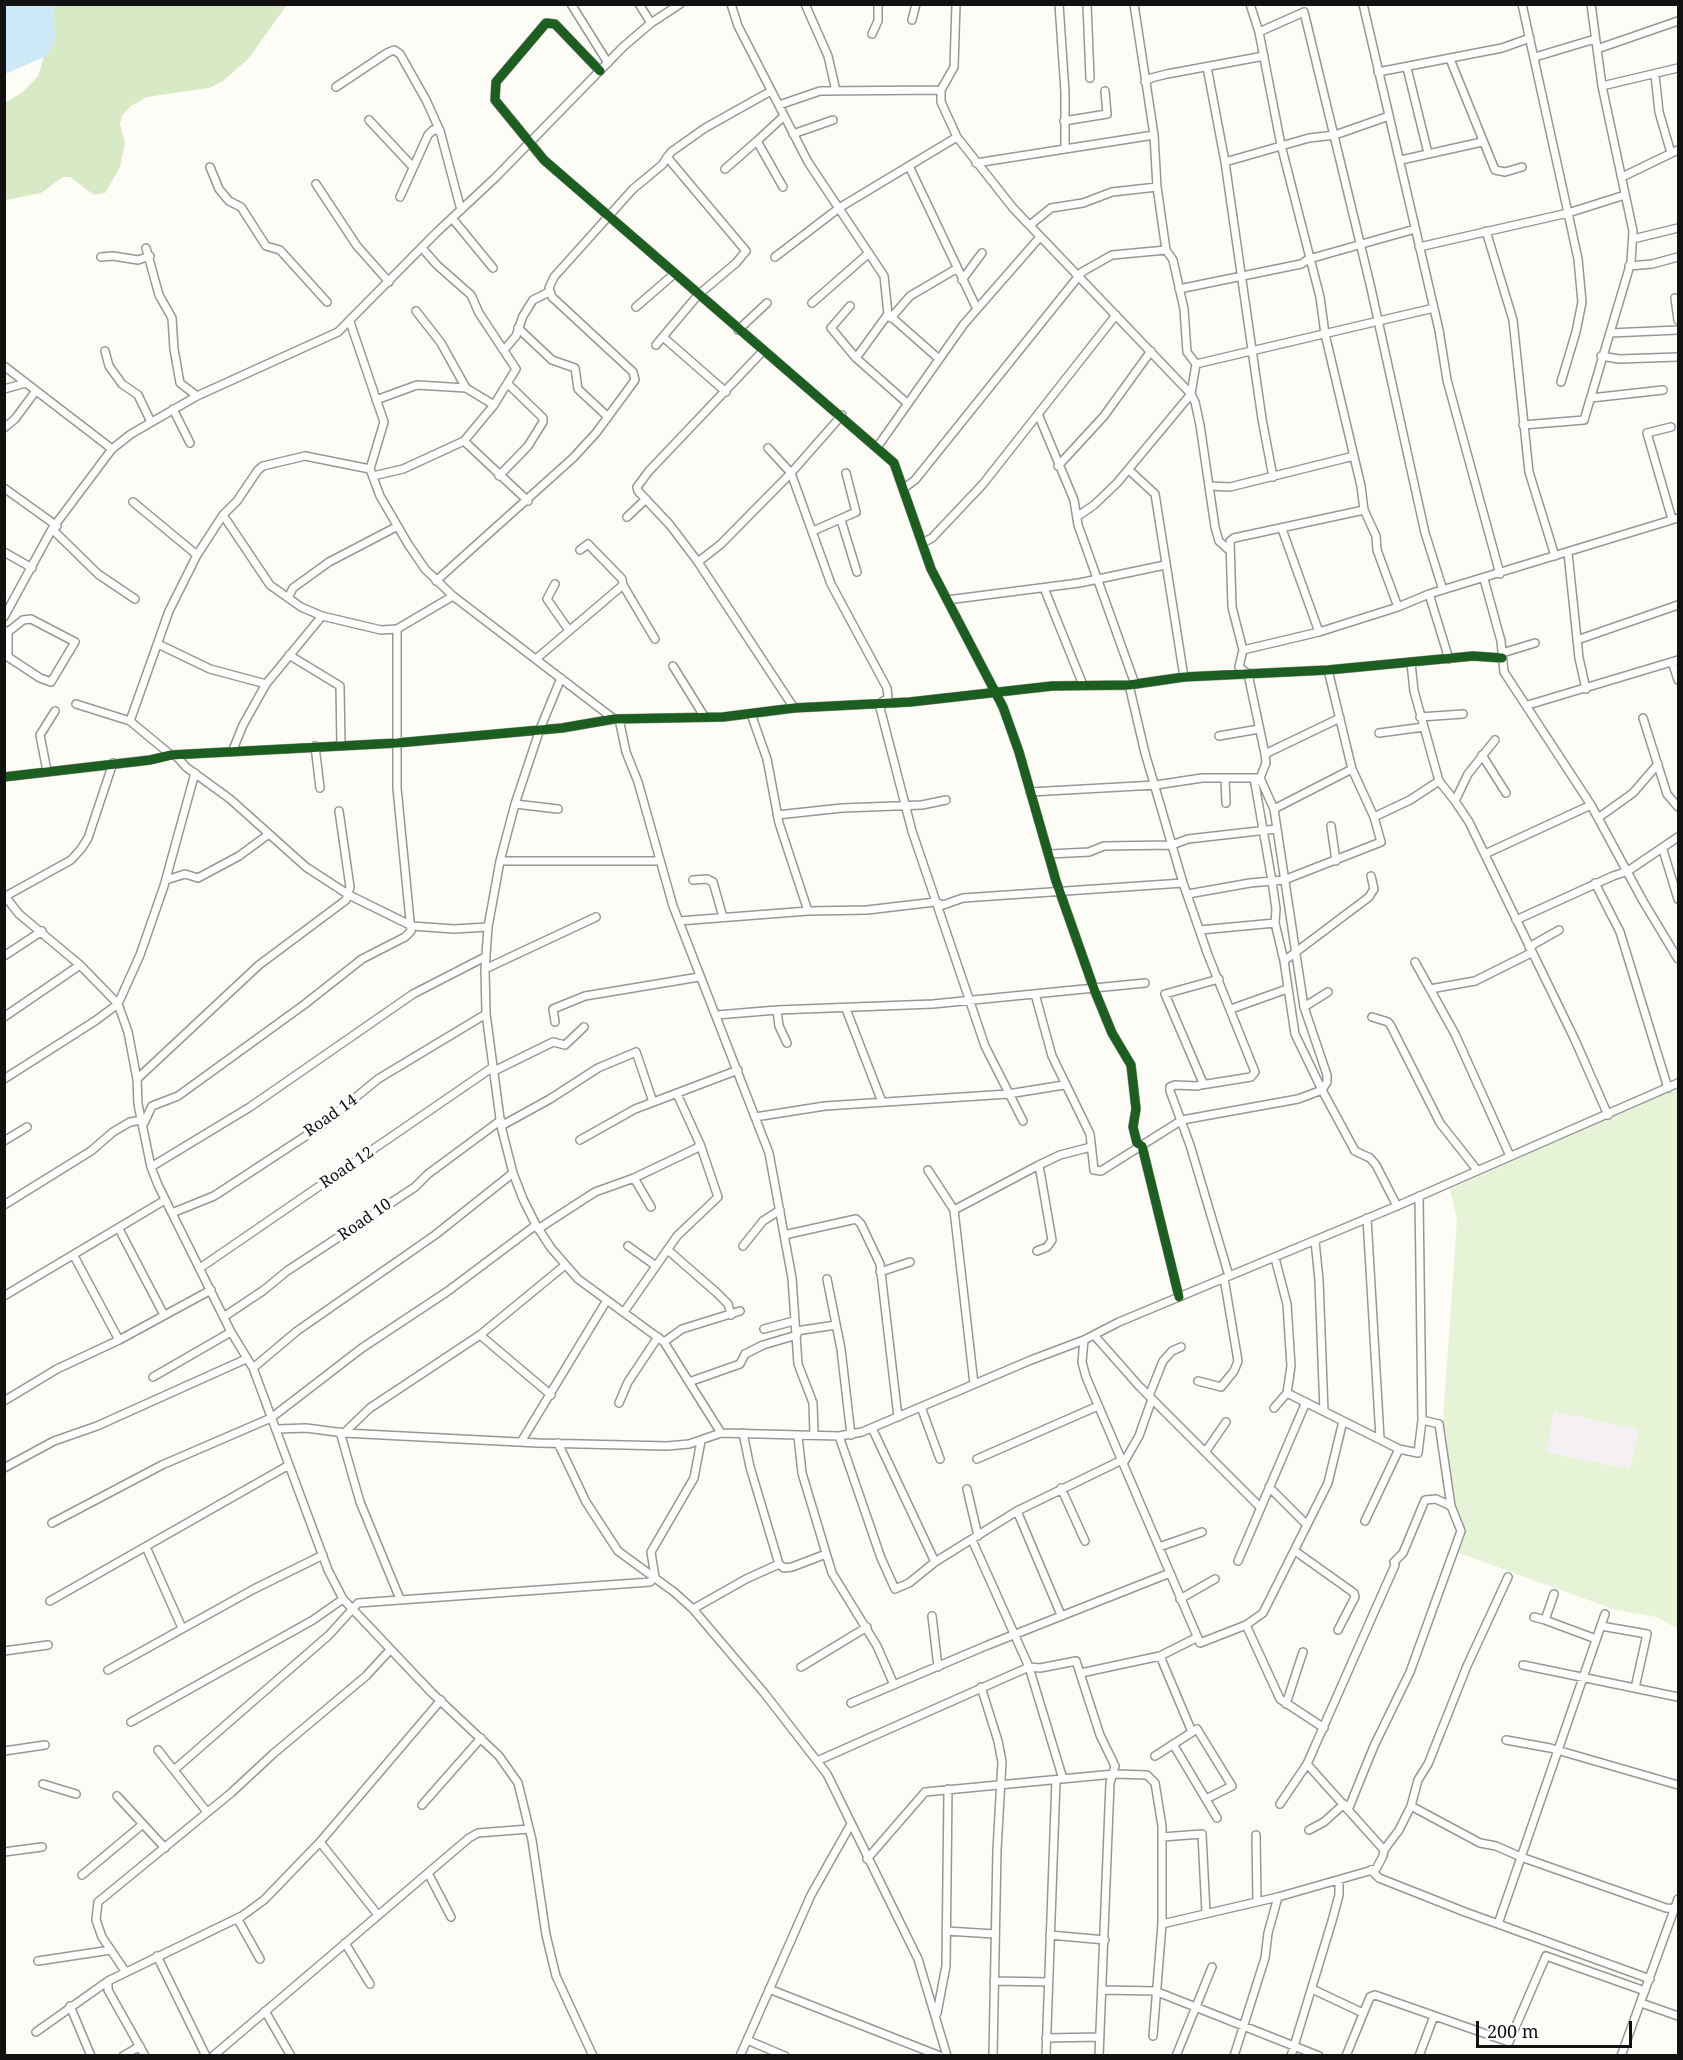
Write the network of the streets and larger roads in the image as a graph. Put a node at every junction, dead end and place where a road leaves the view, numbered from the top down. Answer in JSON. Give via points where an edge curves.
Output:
{"nodes":[{"id":1,"x":571,"y":4,"type":"edge"},
{"id":2,"x":639,"y":4,"type":"edge"},
{"id":3,"x":680,"y":4,"type":"edge"},
{"id":4,"x":731,"y":4,"type":"edge"},
{"id":5,"x":805,"y":4,"type":"edge"},
{"id":6,"x":878,"y":4,"type":"edge"},
{"id":7,"x":916,"y":4,"type":"edge"},
{"id":8,"x":956,"y":4,"type":"edge"},
{"id":9,"x":1059,"y":4,"type":"edge"},
{"id":10,"x":1087,"y":4,"type":"edge"},
{"id":11,"x":1134,"y":4,"type":"edge"},
{"id":12,"x":1250,"y":4,"type":"edge"},
{"id":13,"x":1363,"y":4,"type":"edge"},
{"id":14,"x":1522,"y":4,"type":"edge"},
{"id":15,"x":1591,"y":4,"type":"edge"},
{"id":16,"x":912,"y":20,"type":"dead end"},
{"id":17,"x":1678,"y":21,"type":"edge"},
{"id":18,"x":651,"y":23,"type":"junction"},
{"id":19,"x":1260,"y":32,"type":"junction"},
{"id":20,"x":872,"y":34,"type":"dead end"},
{"id":21,"x":1530,"y":38,"type":"junction"},
{"id":22,"x":1595,"y":39,"type":"junction"},
{"id":23,"x":1597,"y":49,"type":"junction"},
{"id":24,"x":1264,"y":56,"type":"junction"},
{"id":25,"x":1535,"y":57,"type":"junction"},
{"id":26,"x":1450,"y":59,"type":"junction"},
{"id":27,"x":608,"y":63,"type":"junction"},
{"id":28,"x":1207,"y":67,"type":"junction"},
{"id":29,"x":1407,"y":68,"type":"junction"},
{"id":30,"x":1678,"y":68,"type":"edge"},
{"id":31,"x":600,"y":71,"type":"junction"},
{"id":32,"x":1378,"y":72,"type":"junction"},
{"id":33,"x":1655,"y":75,"type":"junction"},
{"id":34,"x":1090,"y":78,"type":"dead end"},
{"id":35,"x":1147,"y":79,"type":"junction"},
{"id":36,"x":1602,"y":86,"type":"junction"},
{"id":37,"x":336,"y":87,"type":"dead end"},
{"id":38,"x":941,"y":90,"type":"junction"},
{"id":39,"x":771,"y":91,"type":"junction"},
{"id":40,"x":836,"y":91,"type":"junction"},
{"id":41,"x":1106,"y":91,"type":"dead end"},
{"id":42,"x":779,"y":105,"type":"junction"},
{"id":43,"x":784,"y":116,"type":"junction"},
{"id":44,"x":1389,"y":116,"type":"junction"},
{"id":45,"x":369,"y":120,"type":"dead end"},
{"id":46,"x":833,"y":120,"type":"dead end"},
{"id":47,"x":1064,"y":121,"type":"junction"},
{"id":48,"x":440,"y":131,"type":"junction"},
{"id":49,"x":793,"y":134,"type":"junction"},
{"id":50,"x":1154,"y":135,"type":"junction"},
{"id":51,"x":1335,"y":135,"type":"junction"},
{"id":52,"x":957,"y":137,"type":"junction"},
{"id":53,"x":757,"y":141,"type":"junction"},
{"id":54,"x":1482,"y":142,"type":"junction"},
{"id":55,"x":528,"y":143,"type":"junction"},
{"id":56,"x":1281,"y":145,"type":"junction"},
{"id":57,"x":1065,"y":149,"type":"junction"},
{"id":58,"x":1678,"y":150,"type":"edge"},
{"id":59,"x":1428,"y":153,"type":"junction"},
{"id":60,"x":1671,"y":153,"type":"junction"},
{"id":61,"x":667,"y":157,"type":"junction"},
{"id":62,"x":1401,"y":160,"type":"junction"},
{"id":63,"x":1226,"y":162,"type":"junction"},
{"id":64,"x":976,"y":163,"type":"junction"},
{"id":65,"x":412,"y":166,"type":"junction"},
{"id":66,"x":909,"y":166,"type":"junction"},
{"id":67,"x":210,"y":167,"type":"dead end"},
{"id":68,"x":1522,"y":167,"type":"dead end"},
{"id":69,"x":725,"y":169,"type":"dead end"},
{"id":70,"x":1622,"y":177,"type":"junction"},
{"id":71,"x":316,"y":184,"type":"dead end"},
{"id":72,"x":783,"y":187,"type":"dead end"},
{"id":73,"x":1157,"y":187,"type":"junction"},
{"id":74,"x":1625,"y":195,"type":"junction"},
{"id":75,"x":400,"y":197,"type":"dead end"},
{"id":76,"x":838,"y":208,"type":"junction"},
{"id":77,"x":461,"y":210,"type":"junction"},
{"id":78,"x":1568,"y":213,"type":"junction"},
{"id":79,"x":609,"y":217,"type":"junction"},
{"id":80,"x":452,"y":218,"type":"junction"},
{"id":81,"x":1030,"y":225,"type":"junction"},
{"id":82,"x":1678,"y":228,"type":"edge"},
{"id":83,"x":1415,"y":229,"type":"junction"},
{"id":84,"x":1486,"y":231,"type":"junction"},
{"id":85,"x":1040,"y":237,"type":"junction"},
{"id":86,"x":1633,"y":239,"type":"junction"},
{"id":87,"x":1361,"y":245,"type":"junction"},
{"id":88,"x":1419,"y":247,"type":"junction"},
{"id":89,"x":146,"y":248,"type":"dead end"},
{"id":90,"x":422,"y":248,"type":"junction"},
{"id":91,"x":1166,"y":250,"type":"junction"},
{"id":92,"x":869,"y":253,"type":"junction"},
{"id":93,"x":982,"y":253,"type":"dead end"},
{"id":94,"x":150,"y":256,"type":"junction"},
{"id":95,"x":101,"y":257,"type":"dead end"},
{"id":96,"x":775,"y":257,"type":"dead end"},
{"id":97,"x":1678,"y":257,"type":"edge"},
{"id":98,"x":1309,"y":259,"type":"junction"},
{"id":99,"x":1629,"y":266,"type":"junction"},
{"id":100,"x":493,"y":268,"type":"dead end"},
{"id":101,"x":956,"y":269,"type":"junction"},
{"id":102,"x":674,"y":274,"type":"junction"},
{"id":103,"x":1241,"y":276,"type":"junction"},
{"id":104,"x":1077,"y":277,"type":"junction"},
{"id":105,"x":962,"y":280,"type":"junction"},
{"id":106,"x":390,"y":282,"type":"junction"},
{"id":107,"x":1179,"y":289,"type":"junction"},
{"id":108,"x":549,"y":292,"type":"junction"},
{"id":109,"x":698,"y":295,"type":"junction"},
{"id":110,"x":1675,"y":298,"type":"dead end"},
{"id":111,"x":327,"y":302,"type":"dead end"},
{"id":112,"x":767,"y":303,"type":"dead end"},
{"id":113,"x":812,"y":303,"type":"dead end"},
{"id":114,"x":850,"y":306,"type":"dead end"},
{"id":115,"x":636,"y":307,"type":"dead end"},
{"id":116,"x":1434,"y":308,"type":"junction"},
{"id":117,"x":977,"y":309,"type":"junction"},
{"id":118,"x":416,"y":311,"type":"dead end"},
{"id":119,"x":1116,"y":315,"type":"junction"},
{"id":120,"x":890,"y":316,"type":"junction"},
{"id":121,"x":1678,"y":320,"type":"edge"},
{"id":122,"x":1379,"y":321,"type":"junction"},
{"id":123,"x":350,"y":322,"type":"junction"},
{"id":124,"x":518,"y":328,"type":"junction"},
{"id":125,"x":738,"y":330,"type":"junction"},
{"id":126,"x":1678,"y":330,"type":"edge"},
{"id":127,"x":1610,"y":333,"type":"junction"},
{"id":128,"x":1325,"y":334,"type":"junction"},
{"id":129,"x":663,"y":337,"type":"junction"},
{"id":130,"x":656,"y":345,"type":"dead end"},
{"id":131,"x":504,"y":350,"type":"junction"},
{"id":132,"x":1253,"y":350,"type":"junction"},
{"id":133,"x":105,"y":351,"type":"dead end"},
{"id":134,"x":763,"y":351,"type":"junction"},
{"id":135,"x":1151,"y":351,"type":"junction"},
{"id":136,"x":1601,"y":356,"type":"junction"},
{"id":137,"x":1678,"y":357,"type":"edge"},
{"id":138,"x":856,"y":358,"type":"junction"},
{"id":139,"x":939,"y":359,"type":"junction"},
{"id":140,"x":1196,"y":364,"type":"junction"},
{"id":141,"x":4,"y":366,"type":"edge"},
{"id":142,"x":1561,"y":382,"type":"dead end"},
{"id":143,"x":26,"y":383,"type":"junction"},
{"id":144,"x":508,"y":384,"type":"junction"},
{"id":145,"x":466,"y":388,"type":"junction"},
{"id":146,"x":4,"y":389,"type":"edge"},
{"id":147,"x":1663,"y":390,"type":"dead end"},
{"id":148,"x":35,"y":392,"type":"junction"},
{"id":149,"x":726,"y":392,"type":"junction"},
{"id":150,"x":1191,"y":394,"type":"junction"},
{"id":151,"x":197,"y":396,"type":"junction"},
{"id":152,"x":1591,"y":398,"type":"junction"},
{"id":153,"x":376,"y":400,"type":"junction"},
{"id":154,"x":907,"y":403,"type":"junction"},
{"id":155,"x":494,"y":405,"type":"junction"},
{"id":156,"x":173,"y":409,"type":"junction"},
{"id":157,"x":1038,"y":414,"type":"junction"},
{"id":158,"x":842,"y":416,"type":"junction"},
{"id":159,"x":608,"y":417,"type":"junction"},
{"id":160,"x":151,"y":422,"type":"junction"},
{"id":161,"x":1523,"y":425,"type":"junction"},
{"id":162,"x":1671,"y":427,"type":"dead end"},
{"id":163,"x":4,"y":428,"type":"edge"},
{"id":164,"x":464,"y":441,"type":"junction"},
{"id":165,"x":190,"y":443,"type":"dead end"},
{"id":166,"x":878,"y":446,"type":"junction"},
{"id":167,"x":768,"y":448,"type":"dead end"},
{"id":168,"x":112,"y":449,"type":"junction"},
{"id":169,"x":1354,"y":456,"type":"junction"},
{"id":170,"x":1059,"y":466,"type":"junction"},
{"id":171,"x":1129,"y":470,"type":"junction"},
{"id":172,"x":371,"y":473,"type":"junction"},
{"id":173,"x":791,"y":473,"type":"junction"},
{"id":174,"x":846,"y":473,"type":"dead end"},
{"id":175,"x":499,"y":476,"type":"junction"},
{"id":176,"x":1273,"y":477,"type":"junction"},
{"id":177,"x":1210,"y":486,"type":"junction"},
{"id":178,"x":4,"y":488,"type":"edge"},
{"id":179,"x":904,"y":488,"type":"junction"},
{"id":180,"x":646,"y":499,"type":"junction"},
{"id":181,"x":528,"y":501,"type":"junction"},
{"id":182,"x":133,"y":502,"type":"dead end"},
{"id":183,"x":1364,"y":510,"type":"junction"},
{"id":184,"x":223,"y":515,"type":"junction"},
{"id":185,"x":1078,"y":516,"type":"junction"},
{"id":186,"x":627,"y":517,"type":"dead end"},
{"id":187,"x":1675,"y":519,"type":"edge"},
{"id":188,"x":842,"y":520,"type":"junction"},
{"id":189,"x":396,"y":526,"type":"junction"},
{"id":190,"x":55,"y":528,"type":"junction"},
{"id":191,"x":1282,"y":529,"type":"junction"},
{"id":192,"x":813,"y":531,"type":"junction"},
{"id":193,"x":922,"y":543,"type":"junction"},
{"id":194,"x":580,"y":550,"type":"dead end"},
{"id":195,"x":1230,"y":550,"type":"junction"},
{"id":196,"x":4,"y":552,"type":"edge"},
{"id":197,"x":1568,"y":553,"type":"junction"},
{"id":198,"x":197,"y":555,"type":"junction"},
{"id":199,"x":1554,"y":556,"type":"junction"},
{"id":200,"x":698,"y":562,"type":"junction"},
{"id":201,"x":1165,"y":565,"type":"junction"},
{"id":202,"x":32,"y":568,"type":"junction"},
{"id":203,"x":857,"y":572,"type":"dead end"},
{"id":204,"x":1500,"y":574,"type":"junction"},
{"id":205,"x":1096,"y":579,"type":"junction"},
{"id":206,"x":1484,"y":579,"type":"junction"},
{"id":207,"x":436,"y":580,"type":"junction"},
{"id":208,"x":555,"y":584,"type":"dead end"},
{"id":209,"x":623,"y":585,"type":"junction"},
{"id":210,"x":1044,"y":588,"type":"junction"},
{"id":211,"x":1443,"y":590,"type":"junction"},
{"id":212,"x":1429,"y":594,"type":"junction"},
{"id":213,"x":453,"y":596,"type":"junction"},
{"id":214,"x":288,"y":598,"type":"junction"},
{"id":215,"x":135,"y":599,"type":"dead end"},
{"id":216,"x":947,"y":600,"type":"junction"},
{"id":217,"x":1678,"y":605,"type":"edge"},
{"id":218,"x":1398,"y":607,"type":"junction"},
{"id":219,"x":322,"y":616,"type":"junction"},
{"id":220,"x":4,"y":617,"type":"edge"},
{"id":221,"x":397,"y":629,"type":"junction"},
{"id":222,"x":568,"y":629,"type":"junction"},
{"id":223,"x":6,"y":631,"type":"edge"},
{"id":224,"x":1319,"y":632,"type":"junction"},
{"id":225,"x":655,"y":639,"type":"dead end"},
{"id":226,"x":1577,"y":640,"type":"junction"},
{"id":227,"x":1535,"y":643,"type":"dead end"},
{"id":228,"x":158,"y":644,"type":"junction"},
{"id":229,"x":1243,"y":650,"type":"junction"},
{"id":230,"x":289,"y":655,"type":"junction"},
{"id":231,"x":1502,"y":656,"type":"junction"},
{"id":232,"x":536,"y":659,"type":"junction"},
{"id":233,"x":1449,"y":659,"type":"junction"},
{"id":234,"x":1675,"y":661,"type":"edge"},
{"id":235,"x":1411,"y":663,"type":"junction"},
{"id":236,"x":673,"y":666,"type":"dead end"},
{"id":237,"x":1328,"y":670,"type":"junction"},
{"id":238,"x":1248,"y":674,"type":"junction"},
{"id":239,"x":1184,"y":677,"type":"junction"},
{"id":240,"x":561,"y":678,"type":"junction"},
{"id":241,"x":1678,"y":680,"type":"edge"},
{"id":242,"x":266,"y":684,"type":"junction"},
{"id":243,"x":1132,"y":684,"type":"junction"},
{"id":244,"x":1083,"y":685,"type":"junction"},
{"id":245,"x":1586,"y":689,"type":"junction"},
{"id":246,"x":994,"y":692,"type":"junction"},
{"id":247,"x":76,"y":704,"type":"dead end"},
{"id":248,"x":879,"y":704,"type":"junction"},
{"id":249,"x":1528,"y":705,"type":"junction"},
{"id":250,"x":794,"y":708,"type":"junction"},
{"id":251,"x":55,"y":711,"type":"dead end"},
{"id":252,"x":751,"y":714,"type":"junction"},
{"id":253,"x":1463,"y":714,"type":"dead end"},
{"id":254,"x":704,"y":716,"type":"junction"},
{"id":255,"x":1420,"y":717,"type":"junction"},
{"id":256,"x":1340,"y":718,"type":"junction"},
{"id":257,"x":1643,"y":718,"type":"dead end"},
{"id":258,"x":617,"y":719,"type":"junction"},
{"id":259,"x":130,"y":721,"type":"junction"},
{"id":260,"x":1424,"y":727,"type":"junction"},
{"id":261,"x":540,"y":729,"type":"junction"},
{"id":262,"x":1258,"y":729,"type":"junction"},
{"id":263,"x":1379,"y":733,"type":"dead end"},
{"id":264,"x":1219,"y":736,"type":"dead end"},
{"id":265,"x":1495,"y":740,"type":"dead end"},
{"id":266,"x":397,"y":743,"type":"junction"},
{"id":267,"x":315,"y":746,"type":"junction"},
{"id":268,"x":340,"y":746,"type":"junction"},
{"id":269,"x":232,"y":752,"type":"junction"},
{"id":270,"x":1265,"y":754,"type":"junction"},
{"id":271,"x":173,"y":755,"type":"junction"},
{"id":272,"x":1482,"y":755,"type":"junction"},
{"id":273,"x":113,"y":763,"type":"junction"},
{"id":274,"x":1658,"y":764,"type":"junction"},
{"id":275,"x":1352,"y":769,"type":"junction"},
{"id":276,"x":47,"y":771,"type":"junction"},
{"id":277,"x":195,"y":773,"type":"junction"},
{"id":278,"x":4,"y":777,"type":"edge"},
{"id":279,"x":1225,"y":778,"type":"junction"},
{"id":280,"x":1257,"y":778,"type":"junction"},
{"id":281,"x":1439,"y":781,"type":"junction"},
{"id":282,"x":1156,"y":785,"type":"junction"},
{"id":283,"x":320,"y":788,"type":"dead end"},
{"id":284,"x":1030,"y":792,"type":"junction"},
{"id":285,"x":1506,"y":793,"type":"dead end"},
{"id":286,"x":946,"y":800,"type":"dead end"},
{"id":287,"x":1455,"y":801,"type":"junction"},
{"id":288,"x":1226,"y":802,"type":"dead end"},
{"id":289,"x":515,"y":804,"type":"junction"},
{"id":290,"x":905,"y":805,"type":"junction"},
{"id":291,"x":1591,"y":805,"type":"junction"},
{"id":292,"x":1678,"y":807,"type":"edge"},
{"id":293,"x":558,"y":808,"type":"dead end"},
{"id":294,"x":1274,"y":809,"type":"junction"},
{"id":295,"x":339,"y":811,"type":"dead end"},
{"id":296,"x":777,"y":816,"type":"junction"},
{"id":297,"x":1374,"y":817,"type":"junction"},
{"id":298,"x":1598,"y":818,"type":"junction"},
{"id":299,"x":1331,"y":826,"type":"dead end"},
{"id":300,"x":1276,"y":829,"type":"junction"},
{"id":301,"x":1263,"y":831,"type":"junction"},
{"id":302,"x":269,"y":834,"type":"junction"},
{"id":303,"x":1678,"y":837,"type":"edge"},
{"id":304,"x":1172,"y":845,"type":"junction"},
{"id":305,"x":1663,"y":850,"type":"junction"},
{"id":306,"x":1050,"y":854,"type":"junction"},
{"id":307,"x":1485,"y":854,"type":"junction"},
{"id":308,"x":500,"y":861,"type":"junction"},
{"id":309,"x":659,"y":861,"type":"junction"},
{"id":310,"x":1336,"y":861,"type":"junction"},
{"id":311,"x":1628,"y":871,"type":"junction"},
{"id":312,"x":1371,"y":876,"type":"dead end"},
{"id":313,"x":166,"y":880,"type":"junction"},
{"id":314,"x":693,"y":880,"type":"dead end"},
{"id":315,"x":1284,"y":880,"type":"junction"},
{"id":316,"x":1272,"y":881,"type":"junction"},
{"id":317,"x":1183,"y":883,"type":"junction"},
{"id":318,"x":1595,"y":883,"type":"junction"},
{"id":319,"x":1060,"y":893,"type":"junction"},
{"id":320,"x":1188,"y":894,"type":"junction"},
{"id":321,"x":349,"y":895,"type":"junction"},
{"id":322,"x":5,"y":896,"type":"edge"},
{"id":323,"x":1678,"y":899,"type":"edge"},
{"id":324,"x":935,"y":902,"type":"junction"},
{"id":325,"x":808,"y":911,"type":"junction"},
{"id":326,"x":596,"y":917,"type":"dead end"},
{"id":327,"x":723,"y":917,"type":"junction"},
{"id":328,"x":1516,"y":920,"type":"junction"},
{"id":329,"x":679,"y":921,"type":"junction"},
{"id":330,"x":1275,"y":924,"type":"junction"},
{"id":331,"x":412,"y":926,"type":"junction"},
{"id":332,"x":488,"y":927,"type":"junction"},
{"id":333,"x":1200,"y":930,"type":"junction"},
{"id":334,"x":1559,"y":930,"type":"dead end"},
{"id":335,"x":42,"y":931,"type":"junction"},
{"id":336,"x":1530,"y":950,"type":"junction"},
{"id":337,"x":1296,"y":955,"type":"junction"},
{"id":338,"x":4,"y":956,"type":"edge"},
{"id":339,"x":485,"y":957,"type":"junction"},
{"id":340,"x":1678,"y":959,"type":"edge"},
{"id":341,"x":1284,"y":961,"type":"junction"},
{"id":342,"x":1415,"y":962,"type":"dead end"},
{"id":343,"x":80,"y":965,"type":"junction"},
{"id":344,"x":485,"y":969,"type":"junction"},
{"id":345,"x":699,"y":977,"type":"junction"},
{"id":346,"x":1219,"y":979,"type":"junction"},
{"id":347,"x":1145,"y":982,"type":"dead end"},
{"id":348,"x":1094,"y":989,"type":"junction"},
{"id":349,"x":1287,"y":989,"type":"junction"},
{"id":350,"x":1430,"y":989,"type":"junction"},
{"id":351,"x":1328,"y":992,"type":"dead end"},
{"id":352,"x":1035,"y":994,"type":"junction"},
{"id":353,"x":971,"y":999,"type":"junction"},
{"id":354,"x":118,"y":1004,"type":"junction"},
{"id":355,"x":1304,"y":1007,"type":"junction"},
{"id":356,"x":846,"y":1009,"type":"junction"},
{"id":357,"x":1231,"y":1009,"type":"junction"},
{"id":358,"x":777,"y":1010,"type":"junction"},
{"id":359,"x":486,"y":1014,"type":"junction"},
{"id":360,"x":717,"y":1016,"type":"junction"},
{"id":361,"x":4,"y":1017,"type":"edge"},
{"id":362,"x":1372,"y":1017,"type":"dead end"},
{"id":363,"x":555,"y":1022,"type":"dead end"},
{"id":364,"x":584,"y":1027,"type":"dead end"},
{"id":365,"x":788,"y":1043,"type":"dead end"},
{"id":366,"x":494,"y":1069,"type":"junction"},
{"id":367,"x":738,"y":1070,"type":"junction"},
{"id":368,"x":4,"y":1079,"type":"edge"},
{"id":369,"x":137,"y":1079,"type":"junction"},
{"id":370,"x":1678,"y":1083,"type":"edge"},
{"id":371,"x":1064,"y":1085,"type":"junction"},
{"id":372,"x":1202,"y":1085,"type":"junction"},
{"id":373,"x":1668,"y":1088,"type":"junction"},
{"id":374,"x":1322,"y":1090,"type":"junction"},
{"id":375,"x":677,"y":1094,"type":"junction"},
{"id":376,"x":1008,"y":1094,"type":"junction"},
{"id":377,"x":653,"y":1102,"type":"junction"},
{"id":378,"x":882,"y":1102,"type":"junction"},
{"id":379,"x":1608,"y":1115,"type":"junction"},
{"id":380,"x":755,"y":1117,"type":"junction"},
{"id":381,"x":1182,"y":1120,"type":"junction"},
{"id":382,"x":1023,"y":1122,"type":"dead end"},
{"id":383,"x":143,"y":1123,"type":"junction"},
{"id":384,"x":501,"y":1123,"type":"junction"},
{"id":385,"x":27,"y":1126,"type":"dead end"},
{"id":386,"x":580,"y":1140,"type":"dead end"},
{"id":387,"x":4,"y":1141,"type":"edge"},
{"id":388,"x":1142,"y":1146,"type":"junction"},
{"id":389,"x":700,"y":1147,"type":"junction"},
{"id":390,"x":1091,"y":1148,"type":"junction"},
{"id":391,"x":1510,"y":1156,"type":"junction"},
{"id":392,"x":1039,"y":1165,"type":"junction"},
{"id":393,"x":151,"y":1167,"type":"junction"},
{"id":394,"x":928,"y":1170,"type":"dead end"},
{"id":395,"x":1478,"y":1170,"type":"junction"},
{"id":396,"x":513,"y":1173,"type":"junction"},
{"id":397,"x":634,"y":1178,"type":"junction"},
{"id":398,"x":1419,"y":1196,"type":"junction"},
{"id":399,"x":165,"y":1200,"type":"junction"},
{"id":400,"x":4,"y":1205,"type":"edge"},
{"id":401,"x":1397,"y":1206,"type":"junction"},
{"id":402,"x":651,"y":1207,"type":"dead end"},
{"id":403,"x":780,"y":1210,"type":"junction"},
{"id":404,"x":954,"y":1210,"type":"junction"},
{"id":405,"x":172,"y":1213,"type":"junction"},
{"id":406,"x":1367,"y":1218,"type":"junction"},
{"id":407,"x":537,"y":1227,"type":"junction"},
{"id":408,"x":119,"y":1229,"type":"junction"},
{"id":409,"x":784,"y":1235,"type":"junction"},
{"id":410,"x":1315,"y":1241,"type":"junction"},
{"id":411,"x":628,"y":1246,"type":"dead end"},
{"id":412,"x":743,"y":1246,"type":"dead end"},
{"id":413,"x":669,"y":1251,"type":"junction"},
{"id":414,"x":1037,"y":1251,"type":"dead end"},
{"id":415,"x":74,"y":1256,"type":"junction"},
{"id":416,"x":1275,"y":1258,"type":"junction"},
{"id":417,"x":910,"y":1262,"type":"dead end"},
{"id":418,"x":564,"y":1266,"type":"junction"},
{"id":419,"x":656,"y":1266,"type":"junction"},
{"id":420,"x":200,"y":1268,"type":"junction"},
{"id":421,"x":880,"y":1272,"type":"junction"},
{"id":422,"x":1227,"y":1277,"type":"junction"},
{"id":423,"x":827,"y":1278,"type":"dead end"},
{"id":424,"x":211,"y":1290,"type":"junction"},
{"id":425,"x":4,"y":1296,"type":"edge"},
{"id":426,"x":1179,"y":1297,"type":"junction"},
{"id":427,"x":607,"y":1300,"type":"junction"},
{"id":428,"x":740,"y":1311,"type":"dead end"},
{"id":429,"x":624,"y":1312,"type":"junction"},
{"id":430,"x":731,"y":1314,"type":"junction"},
{"id":431,"x":164,"y":1315,"type":"junction"},
{"id":432,"x":225,"y":1316,"type":"junction"},
{"id":433,"x":794,"y":1321,"type":"junction"},
{"id":434,"x":836,"y":1325,"type":"junction"},
{"id":435,"x":764,"y":1329,"type":"dead end"},
{"id":436,"x":231,"y":1332,"type":"junction"},
{"id":437,"x":796,"y":1333,"type":"junction"},
{"id":438,"x":480,"y":1335,"type":"junction"},
{"id":439,"x":1094,"y":1335,"type":"junction"},
{"id":440,"x":661,"y":1339,"type":"junction"},
{"id":441,"x":119,"y":1340,"type":"junction"},
{"id":442,"x":1084,"y":1340,"type":"junction"},
{"id":443,"x":1181,"y":1347,"type":"dead end"},
{"id":444,"x":246,"y":1359,"type":"junction"},
{"id":445,"x":253,"y":1368,"type":"junction"},
{"id":446,"x":153,"y":1377,"type":"dead end"},
{"id":447,"x":1198,"y":1381,"type":"dead end"},
{"id":448,"x":689,"y":1382,"type":"junction"},
{"id":449,"x":974,"y":1384,"type":"junction"},
{"id":450,"x":1287,"y":1393,"type":"junction"},
{"id":451,"x":551,"y":1395,"type":"junction"},
{"id":452,"x":1150,"y":1397,"type":"junction"},
{"id":453,"x":4,"y":1401,"type":"edge"},
{"id":454,"x":1306,"y":1402,"type":"junction"},
{"id":455,"x":619,"y":1403,"type":"dead end"},
{"id":456,"x":1098,"y":1406,"type":"junction"},
{"id":457,"x":921,"y":1407,"type":"junction"},
{"id":458,"x":1275,"y":1408,"type":"dead end"},
{"id":459,"x":1324,"y":1411,"type":"junction"},
{"id":460,"x":898,"y":1417,"type":"junction"},
{"id":461,"x":271,"y":1418,"type":"junction"},
{"id":462,"x":1422,"y":1420,"type":"junction"},
{"id":463,"x":1342,"y":1421,"type":"junction"},
{"id":464,"x":1226,"y":1422,"type":"dead end"},
{"id":465,"x":872,"y":1428,"type":"junction"},
{"id":466,"x":277,"y":1429,"type":"junction"},
{"id":467,"x":342,"y":1433,"type":"junction"},
{"id":468,"x":721,"y":1433,"type":"junction"},
{"id":469,"x":743,"y":1433,"type":"junction"},
{"id":470,"x":814,"y":1434,"type":"junction"},
{"id":471,"x":851,"y":1435,"type":"junction"},
{"id":472,"x":798,"y":1436,"type":"junction"},
{"id":473,"x":839,"y":1436,"type":"junction"},
{"id":474,"x":1380,"y":1438,"type":"junction"},
{"id":475,"x":701,"y":1441,"type":"junction"},
{"id":476,"x":521,"y":1442,"type":"junction"},
{"id":477,"x":558,"y":1443,"type":"junction"},
{"id":478,"x":1399,"y":1449,"type":"junction"},
{"id":479,"x":1206,"y":1451,"type":"junction"},
{"id":480,"x":940,"y":1459,"type":"dead end"},
{"id":481,"x":977,"y":1459,"type":"dead end"},
{"id":482,"x":1123,"y":1461,"type":"junction"},
{"id":483,"x":289,"y":1465,"type":"junction"},
{"id":484,"x":4,"y":1468,"type":"edge"},
{"id":485,"x":1269,"y":1487,"type":"junction"},
{"id":486,"x":1060,"y":1488,"type":"junction"},
{"id":487,"x":967,"y":1489,"type":"dead end"},
{"id":488,"x":1451,"y":1506,"type":"junction"},
{"id":489,"x":1260,"y":1507,"type":"junction"},
{"id":490,"x":1017,"y":1511,"type":"junction"},
{"id":491,"x":1365,"y":1521,"type":"dead end"},
{"id":492,"x":52,"y":1523,"type":"dead end"},
{"id":493,"x":1307,"y":1524,"type":"junction"},
{"id":494,"x":1202,"y":1532,"type":"dead end"},
{"id":495,"x":975,"y":1538,"type":"junction"},
{"id":496,"x":1085,"y":1541,"type":"dead end"},
{"id":497,"x":146,"y":1547,"type":"junction"},
{"id":498,"x":1159,"y":1547,"type":"junction"},
{"id":499,"x":1295,"y":1551,"type":"junction"},
{"id":500,"x":826,"y":1554,"type":"junction"},
{"id":501,"x":323,"y":1555,"type":"junction"},
{"id":502,"x":1238,"y":1561,"type":"dead end"},
{"id":503,"x":935,"y":1563,"type":"junction"},
{"id":504,"x":780,"y":1564,"type":"junction"},
{"id":505,"x":1170,"y":1573,"type":"junction"},
{"id":506,"x":655,"y":1577,"type":"junction"},
{"id":507,"x":1508,"y":1577,"type":"dead end"},
{"id":508,"x":1215,"y":1579,"type":"dead end"},
{"id":509,"x":1554,"y":1594,"type":"dead end"},
{"id":510,"x":343,"y":1599,"type":"junction"},
{"id":511,"x":400,"y":1599,"type":"junction"},
{"id":512,"x":1180,"y":1599,"type":"junction"},
{"id":513,"x":50,"y":1601,"type":"dead end"},
{"id":514,"x":693,"y":1610,"type":"junction"},
{"id":515,"x":351,"y":1611,"type":"junction"},
{"id":516,"x":1605,"y":1614,"type":"dead end"},
{"id":517,"x":1061,"y":1615,"type":"junction"},
{"id":518,"x":932,"y":1616,"type":"dead end"},
{"id":519,"x":1534,"y":1617,"type":"dead end"},
{"id":520,"x":1545,"y":1620,"type":"junction"},
{"id":521,"x":1246,"y":1625,"type":"junction"},
{"id":522,"x":1601,"y":1626,"type":"junction"},
{"id":523,"x":867,"y":1627,"type":"junction"},
{"id":524,"x":182,"y":1628,"type":"junction"},
{"id":525,"x":1338,"y":1630,"type":"dead end"},
{"id":526,"x":1014,"y":1635,"type":"junction"},
{"id":527,"x":1196,"y":1638,"type":"junction"},
{"id":528,"x":1596,"y":1639,"type":"junction"},
{"id":529,"x":48,"y":1645,"type":"dead end"},
{"id":530,"x":390,"y":1650,"type":"junction"},
{"id":531,"x":4,"y":1651,"type":"edge"},
{"id":532,"x":1303,"y":1652,"type":"dead end"},
{"id":533,"x":1160,"y":1656,"type":"junction"},
{"id":534,"x":1523,"y":1665,"type":"dead end"},
{"id":535,"x":801,"y":1667,"type":"dead end"},
{"id":536,"x":938,"y":1667,"type":"junction"},
{"id":537,"x":1029,"y":1667,"type":"junction"},
{"id":538,"x":108,"y":1670,"type":"dead end"},
{"id":539,"x":1081,"y":1673,"type":"junction"},
{"id":540,"x":1583,"y":1679,"type":"junction"},
{"id":541,"x":894,"y":1685,"type":"junction"},
{"id":542,"x":981,"y":1687,"type":"junction"},
{"id":543,"x":1635,"y":1688,"type":"junction"},
{"id":544,"x":1678,"y":1697,"type":"edge"},
{"id":545,"x":441,"y":1700,"type":"junction"},
{"id":546,"x":851,"y":1703,"type":"dead end"},
{"id":547,"x":1286,"y":1704,"type":"junction"},
{"id":548,"x":131,"y":1722,"type":"dead end"},
{"id":549,"x":1324,"y":1728,"type":"junction"},
{"id":550,"x":1192,"y":1732,"type":"junction"},
{"id":551,"x":481,"y":1738,"type":"junction"},
{"id":552,"x":1506,"y":1740,"type":"dead end"},
{"id":553,"x":1173,"y":1744,"type":"junction"},
{"id":554,"x":45,"y":1745,"type":"dead end"},
{"id":555,"x":4,"y":1750,"type":"edge"},
{"id":556,"x":158,"y":1750,"type":"dead end"},
{"id":557,"x":1557,"y":1751,"type":"junction"},
{"id":558,"x":1155,"y":1756,"type":"dead end"},
{"id":559,"x":817,"y":1761,"type":"junction"},
{"id":560,"x":1307,"y":1764,"type":"junction"},
{"id":561,"x":174,"y":1770,"type":"junction"},
{"id":562,"x":1114,"y":1774,"type":"junction"},
{"id":563,"x":1060,"y":1780,"type":"junction"},
{"id":564,"x":44,"y":1784,"type":"dead end"},
{"id":565,"x":1678,"y":1785,"type":"edge"},
{"id":566,"x":1001,"y":1786,"type":"junction"},
{"id":567,"x":948,"y":1789,"type":"junction"},
{"id":568,"x":76,"y":1794,"type":"dead end"},
{"id":569,"x":117,"y":1796,"type":"dead end"},
{"id":570,"x":1206,"y":1799,"type":"junction"},
{"id":571,"x":1280,"y":1804,"type":"dead end"},
{"id":572,"x":422,"y":1805,"type":"dead end"},
{"id":573,"x":1411,"y":1806,"type":"junction"},
{"id":574,"x":1346,"y":1807,"type":"junction"},
{"id":575,"x":207,"y":1812,"type":"junction"},
{"id":576,"x":1217,"y":1818,"type":"dead end"},
{"id":577,"x":143,"y":1824,"type":"junction"},
{"id":578,"x":850,"y":1824,"type":"junction"},
{"id":579,"x":529,"y":1829,"type":"junction"},
{"id":580,"x":1309,"y":1830,"type":"dead end"},
{"id":581,"x":1256,"y":1835,"type":"dead end"},
{"id":582,"x":1162,"y":1837,"type":"junction"},
{"id":583,"x":320,"y":1842,"type":"junction"},
{"id":584,"x":42,"y":1848,"type":"dead end"},
{"id":585,"x":165,"y":1848,"type":"junction"},
{"id":586,"x":1383,"y":1850,"type":"junction"},
{"id":587,"x":4,"y":1852,"type":"edge"},
{"id":588,"x":1521,"y":1857,"type":"junction"},
{"id":589,"x":867,"y":1859,"type":"junction"},
{"id":590,"x":1371,"y":1870,"type":"junction"},
{"id":591,"x":428,"y":1873,"type":"junction"},
{"id":592,"x":82,"y":1875,"type":"dead end"},
{"id":593,"x":1339,"y":1881,"type":"junction"},
{"id":594,"x":1278,"y":1897,"type":"junction"},
{"id":595,"x":1678,"y":1899,"type":"edge"},
{"id":596,"x":1257,"y":1901,"type":"junction"},
{"id":597,"x":1677,"y":1909,"type":"edge"},
{"id":598,"x":1206,"y":1914,"type":"junction"},
{"id":599,"x":378,"y":1915,"type":"junction"},
{"id":600,"x":451,"y":1917,"type":"dead end"},
{"id":601,"x":237,"y":1918,"type":"junction"},
{"id":602,"x":1162,"y":1924,"type":"junction"},
{"id":603,"x":1498,"y":1924,"type":"junction"},
{"id":604,"x":946,"y":1932,"type":"junction"},
{"id":605,"x":996,"y":1934,"type":"junction"},
{"id":606,"x":1050,"y":1935,"type":"junction"},
{"id":607,"x":1105,"y":1940,"type":"junction"},
{"id":608,"x":345,"y":1943,"type":"junction"},
{"id":609,"x":111,"y":1950,"type":"junction"},
{"id":610,"x":157,"y":1956,"type":"junction"},
{"id":611,"x":260,"y":1959,"type":"dead end"},
{"id":612,"x":38,"y":1961,"type":"dead end"},
{"id":613,"x":1212,"y":1967,"type":"dead end"},
{"id":614,"x":125,"y":1971,"type":"junction"},
{"id":615,"x":1650,"y":1979,"type":"junction"},
{"id":616,"x":108,"y":1981,"type":"junction"},
{"id":617,"x":994,"y":1981,"type":"junction"},
{"id":618,"x":1048,"y":1982,"type":"junction"},
{"id":619,"x":370,"y":1984,"type":"dead end"},
{"id":620,"x":770,"y":1989,"type":"junction"},
{"id":621,"x":1312,"y":1989,"type":"junction"},
{"id":622,"x":1103,"y":1990,"type":"junction"},
{"id":623,"x":1645,"y":1990,"type":"junction"},
{"id":624,"x":1155,"y":1992,"type":"junction"},
{"id":625,"x":1641,"y":2003,"type":"junction"},
{"id":626,"x":70,"y":2006,"type":"junction"},
{"id":627,"x":1197,"y":2008,"type":"junction"},
{"id":628,"x":265,"y":2011,"type":"junction"},
{"id":629,"x":1364,"y":2013,"type":"junction"},
{"id":630,"x":936,"y":2015,"type":"junction"},
{"id":631,"x":1434,"y":2016,"type":"junction"},
{"id":632,"x":1678,"y":2016,"type":"edge"},
{"id":633,"x":1245,"y":2025,"type":"junction"},
{"id":634,"x":36,"y":2032,"type":"dead end"},
{"id":635,"x":1153,"y":2036,"type":"dead end"},
{"id":636,"x":1100,"y":2037,"type":"junction"},
{"id":637,"x":1046,"y":2038,"type":"junction"},
{"id":638,"x":747,"y":2040,"type":"junction"},
{"id":639,"x":1295,"y":2044,"type":"junction"},
{"id":640,"x":140,"y":2046,"type":"junction"},
{"id":641,"x":92,"y":2055,"type":"edge"},
{"id":642,"x":123,"y":2055,"type":"edge"},
{"id":643,"x":145,"y":2055,"type":"edge"},
{"id":644,"x":206,"y":2055,"type":"edge"},
{"id":645,"x":213,"y":2055,"type":"edge"},
{"id":646,"x":291,"y":2055,"type":"edge"},
{"id":647,"x":593,"y":2055,"type":"edge"},
{"id":648,"x":740,"y":2055,"type":"edge"},
{"id":649,"x":785,"y":2055,"type":"edge"},
{"id":650,"x":940,"y":2055,"type":"edge"},
{"id":651,"x":947,"y":2055,"type":"edge"},
{"id":652,"x":993,"y":2055,"type":"edge"},
{"id":653,"x":1046,"y":2055,"type":"edge"},
{"id":654,"x":1100,"y":2055,"type":"edge"},
{"id":655,"x":1176,"y":2055,"type":"edge"},
{"id":656,"x":1234,"y":2055,"type":"edge"},
{"id":657,"x":1292,"y":2055,"type":"edge"},
{"id":658,"x":1319,"y":2055,"type":"edge"},
{"id":659,"x":1346,"y":2055,"type":"edge"},
{"id":660,"x":1419,"y":2055,"type":"edge"},
{"id":661,"x":1621,"y":2055,"type":"edge"}],
"edges":[{"from":1,"to":27,"type":"street"},
{"from":2,"to":18,"type":"street"},
{"from":3,"to":18,"type":"street"},
{"from":4,"to":39,"type":"street"},
{"from":5,"to":40,"type":"street","via":[[828,56]]},
{"from":6,"to":20,"type":"street","via":[[878,21]]},
{"from":7,"to":16,"type":"street"},
{"from":8,"to":38,"type":"street","via":[[954,67]]},
{"from":9,"to":47,"type":"street"},
{"from":10,"to":34,"type":"street"},
{"from":11,"to":35,"type":"street"},
{"from":12,"to":19,"type":"street"},
{"from":13,"to":32,"type":"street"},
{"from":14,"to":21,"type":"street"},
{"from":15,"to":22,"type":"street"},
{"from":17,"to":23,"type":"street"},
{"from":18,"to":27,"type":"street"},
{"from":19,"to":24,"type":"street"},
{"from":19,"to":51,"type":"street","via":[[1304,12]]},
{"from":21,"to":25,"type":"street"},
{"from":21,"to":26,"type":"street"},
{"from":22,"to":23,"type":"street"},
{"from":22,"to":25,"type":"street"},
{"from":23,"to":36,"type":"street"},
{"from":24,"to":28,"type":"street"},
{"from":24,"to":56,"type":"street"},
{"from":25,"to":78,"type":"street"},
{"from":26,"to":29,"type":"street"},
{"from":26,"to":54,"type":"street"},
{"from":27,"to":31,"type":"street"},
{"from":28,"to":35,"type":"street"},
{"from":28,"to":63,"type":"street"},
{"from":29,"to":32,"type":"street"},
{"from":29,"to":59,"type":"street"},
{"from":30,"to":33,"type":"street"},
{"from":31,"to":55,"type":"street"},
{"from":31,"to":55,"type":"street","via":[[555,24],[546,23],[539,28],[496,82],[493,93],[499,107]]},
{"from":32,"to":44,"type":"street"},
{"from":33,"to":36,"type":"street"},
{"from":33,"to":60,"type":"street","via":[[1659,112]]},
{"from":35,"to":50,"type":"street"},
{"from":36,"to":70,"type":"street"},
{"from":37,"to":48,"type":"street","via":[[387,53],[397,51]]},
{"from":38,"to":40,"type":"street"},
{"from":38,"to":52,"type":"street","via":[[945,116]]},
{"from":39,"to":42,"type":"street"},
{"from":39,"to":61,"type":"street","via":[[705,128]]},
{"from":40,"to":42,"type":"street","via":[[820,91]]},
{"from":41,"to":47,"type":"street","via":[[1107,114]]},
{"from":42,"to":43,"type":"street"},
{"from":43,"to":49,"type":"street"},
{"from":43,"to":53,"type":"street"},
{"from":44,"to":51,"type":"street"},
{"from":44,"to":62,"type":"street"},
{"from":45,"to":65,"type":"street"},
{"from":46,"to":49,"type":"street"},
{"from":47,"to":57,"type":"street"},
{"from":48,"to":65,"type":"street","via":[[431,131]]},
{"from":48,"to":77,"type":"street"},
{"from":49,"to":76,"type":"street"},
{"from":50,"to":57,"type":"street"},
{"from":50,"to":73,"type":"street"},
{"from":51,"to":56,"type":"street"},
{"from":51,"to":87,"type":"street"},
{"from":52,"to":64,"type":"street"},
{"from":52,"to":66,"type":"street"},
{"from":53,"to":69,"type":"street"},
{"from":53,"to":72,"type":"street"},
{"from":54,"to":59,"type":"street"},
{"from":54,"to":68,"type":"street","via":[[1498,173]]},
{"from":55,"to":77,"type":"street"},
{"from":55,"to":79,"type":"street"},
{"from":56,"to":63,"type":"street"},
{"from":56,"to":98,"type":"street"},
{"from":57,"to":64,"type":"street"},
{"from":58,"to":60,"type":"street"},
{"from":59,"to":62,"type":"street"},
{"from":60,"to":70,"type":"street"},
{"from":61,"to":79,"type":"street"},
{"from":61,"to":109,"type":"street","via":[[746,248],[744,255]]},
{"from":62,"to":83,"type":"street"},
{"from":63,"to":103,"type":"street"},
{"from":64,"to":81,"type":"street"},
{"from":65,"to":75,"type":"street"},
{"from":66,"to":76,"type":"street"},
{"from":66,"to":101,"type":"street"},
{"from":67,"to":111,"type":"street","via":[[219,189],[241,207],[266,246],[280,250]]},
{"from":70,"to":74,"type":"street"},
{"from":71,"to":106,"type":"street","via":[[357,246]]},
{"from":73,"to":81,"type":"street","via":[[1112,192],[1083,203],[1051,208]]},
{"from":73,"to":91,"type":"street"},
{"from":74,"to":78,"type":"street"},
{"from":74,"to":86,"type":"street"},
{"from":76,"to":92,"type":"street"},
{"from":76,"to":96,"type":"street"},
{"from":77,"to":80,"type":"street"},
{"from":78,"to":84,"type":"street"},
{"from":78,"to":142,"type":"street","via":[[1582,302]]},
{"from":79,"to":102,"type":"street"},
{"from":79,"to":108,"type":"street","via":[[554,277]]},
{"from":80,"to":90,"type":"street"},
{"from":80,"to":100,"type":"street"},
{"from":81,"to":85,"type":"street"},
{"from":82,"to":86,"type":"street"},
{"from":83,"to":87,"type":"street"},
{"from":83,"to":88,"type":"street"},
{"from":84,"to":88,"type":"street"},
{"from":84,"to":161,"type":"street","via":[[1513,320]]},
{"from":85,"to":104,"type":"street"},
{"from":85,"to":117,"type":"street"},
{"from":86,"to":99,"type":"street"},
{"from":87,"to":98,"type":"street"},
{"from":87,"to":122,"type":"street"},
{"from":88,"to":116,"type":"street"},
{"from":89,"to":94,"type":"street"},
{"from":90,"to":106,"type":"street"},
{"from":90,"to":131,"type":"street","via":[[471,295]]},
{"from":91,"to":104,"type":"street","via":[[1112,255]]},
{"from":91,"to":107,"type":"street","via":[[1173,260]]},
{"from":92,"to":113,"type":"street"},
{"from":92,"to":120,"type":"street","via":[[884,276]]},
{"from":93,"to":105,"type":"street"},
{"from":94,"to":95,"type":"street","via":[[138,260]]},
{"from":94,"to":151,"type":"street","via":[[159,295],[172,318],[180,383]]},
{"from":97,"to":99,"type":"street"},
{"from":98,"to":103,"type":"street","via":[[1302,264]]},
{"from":98,"to":128,"type":"street"},
{"from":99,"to":127,"type":"street"},
{"from":101,"to":105,"type":"street"},
{"from":101,"to":120,"type":"street","via":[[910,296]]},
{"from":102,"to":109,"type":"street"},
{"from":102,"to":115,"type":"street"},
{"from":103,"to":107,"type":"street"},
{"from":103,"to":132,"type":"street"},
{"from":104,"to":119,"type":"street"},
{"from":104,"to":179,"type":"street","via":[[941,449]]},
{"from":105,"to":117,"type":"street"},
{"from":106,"to":123,"type":"street"},
{"from":107,"to":140,"type":"street","via":[[1187,352]]},
{"from":108,"to":124,"type":"street","via":[[533,300]]},
{"from":108,"to":159,"type":"street","via":[[635,376]]},
{"from":109,"to":125,"type":"street"},
{"from":109,"to":129,"type":"street"},
{"from":110,"to":121,"type":"street"},
{"from":112,"to":125,"type":"street"},
{"from":114,"to":138,"type":"street","via":[[831,328]]},
{"from":116,"to":122,"type":"street"},
{"from":116,"to":204,"type":"street","via":[[1447,380]]},
{"from":117,"to":139,"type":"street"},
{"from":118,"to":145,"type":"street","via":[[441,343]]},
{"from":119,"to":135,"type":"street"},
{"from":119,"to":157,"type":"street"},
{"from":120,"to":138,"type":"street"},
{"from":120,"to":139,"type":"street"},
{"from":122,"to":128,"type":"street"},
{"from":122,"to":211,"type":"street","via":[[1425,533]]},
{"from":123,"to":151,"type":"street","via":[[325,340]]},
{"from":123,"to":153,"type":"street"},
{"from":124,"to":131,"type":"street"},
{"from":124,"to":159,"type":"street","via":[[552,360],[575,368],[578,389]]},
{"from":125,"to":134,"type":"street"},
{"from":126,"to":127,"type":"street"},
{"from":127,"to":136,"type":"street"},
{"from":128,"to":132,"type":"street"},
{"from":128,"to":169,"type":"street"},
{"from":129,"to":130,"type":"street"},
{"from":129,"to":149,"type":"street"},
{"from":131,"to":144,"type":"street","via":[[516,366]]},
{"from":132,"to":140,"type":"street"},
{"from":132,"to":176,"type":"street"},
{"from":133,"to":160,"type":"street","via":[[109,366],[122,384],[138,395]]},
{"from":134,"to":149,"type":"street"},
{"from":134,"to":158,"type":"street"},
{"from":135,"to":150,"type":"street"},
{"from":135,"to":170,"type":"street","via":[[1104,416]]},
{"from":136,"to":137,"type":"street"},
{"from":136,"to":152,"type":"street"},
{"from":138,"to":154,"type":"street"},
{"from":139,"to":154,"type":"street"},
{"from":140,"to":150,"type":"street"},
{"from":141,"to":143,"type":"street"},
{"from":143,"to":146,"type":"street"},
{"from":143,"to":148,"type":"street"},
{"from":144,"to":155,"type":"street"},
{"from":144,"to":175,"type":"street","via":[[543,422],[528,446]]},
{"from":145,"to":153,"type":"street","via":[[417,385]]},
{"from":145,"to":155,"type":"street"},
{"from":147,"to":152,"type":"street"},
{"from":148,"to":163,"type":"street"},
{"from":148,"to":168,"type":"street"},
{"from":149,"to":180,"type":"street","via":[[640,483],[638,491]]},
{"from":150,"to":171,"type":"street"},
{"from":150,"to":177,"type":"street"},
{"from":151,"to":156,"type":"street"},
{"from":152,"to":161,"type":"street","via":[[1582,421]]},
{"from":153,"to":172,"type":"street","via":[[384,422]]},
{"from":154,"to":166,"type":"street"},
{"from":155,"to":164,"type":"street"},
{"from":156,"to":160,"type":"street"},
{"from":156,"to":165,"type":"street"},
{"from":157,"to":170,"type":"street"},
{"from":157,"to":193,"type":"street","via":[[984,484],[932,538]]},
{"from":158,"to":166,"type":"street"},
{"from":158,"to":173,"type":"street"},
{"from":159,"to":181,"type":"street"},
{"from":160,"to":168,"type":"street"},
{"from":161,"to":199,"type":"street","via":[[1529,472]]},
{"from":162,"to":187,"type":"street","via":[[1647,433]]},
{"from":164,"to":172,"type":"street","via":[[403,469]]},
{"from":164,"to":175,"type":"street"},
{"from":166,"to":179,"type":"street","via":[[894,463]]},
{"from":167,"to":173,"type":"street"},
{"from":168,"to":190,"type":"street"},
{"from":169,"to":176,"type":"street"},
{"from":169,"to":183,"type":"street"},
{"from":170,"to":185,"type":"street"},
{"from":171,"to":185,"type":"street"},
{"from":171,"to":201,"type":"street","via":[[1155,494]]},
{"from":172,"to":184,"type":"street","via":[[305,456],[262,466]]},
{"from":172,"to":189,"type":"street"},
{"from":173,"to":192,"type":"street"},
{"from":173,"to":200,"type":"street"},
{"from":174,"to":188,"type":"street","via":[[856,512]]},
{"from":175,"to":181,"type":"street"},
{"from":176,"to":177,"type":"street","via":[[1230,487]]},
{"from":177,"to":195,"type":"street","via":[[1217,534]]},
{"from":178,"to":190,"type":"street"},
{"from":179,"to":193,"type":"street"},
{"from":180,"to":186,"type":"street"},
{"from":180,"to":200,"type":"street"},
{"from":181,"to":207,"type":"street"},
{"from":182,"to":198,"type":"street"},
{"from":183,"to":191,"type":"street"},
{"from":183,"to":218,"type":"street"},
{"from":184,"to":198,"type":"street"},
{"from":184,"to":214,"type":"street","via":[[270,585]]},
{"from":185,"to":205,"type":"street"},
{"from":187,"to":197,"type":"street"},
{"from":188,"to":192,"type":"street"},
{"from":188,"to":203,"type":"street"},
{"from":189,"to":207,"type":"street"},
{"from":189,"to":214,"type":"street","via":[[322,567],[293,588]]},
{"from":190,"to":202,"type":"street"},
{"from":190,"to":215,"type":"street","via":[[98,574]]},
{"from":191,"to":195,"type":"street","via":[[1234,538]]},
{"from":191,"to":224,"type":"street"},
{"from":192,"to":248,"type":"street","via":[[831,584],[887,688],[888,698]]},
{"from":193,"to":216,"type":"street"},
{"from":194,"to":209,"type":"street","via":[[588,544],[622,579]]},
{"from":195,"to":229,"type":"street","via":[[1232,607]]},
{"from":196,"to":202,"type":"street"},
{"from":197,"to":199,"type":"street"},
{"from":197,"to":226,"type":"street"},
{"from":198,"to":228,"type":"street","via":[[169,611]]},
{"from":199,"to":204,"type":"street"},
{"from":200,"to":250,"type":"street"},
{"from":201,"to":205,"type":"street"},
{"from":201,"to":239,"type":"street"},
{"from":202,"to":220,"type":"street"},
{"from":204,"to":206,"type":"street"},
{"from":205,"to":210,"type":"street"},
{"from":205,"to":243,"type":"street"},
{"from":206,"to":211,"type":"street"},
{"from":206,"to":231,"type":"street"},
{"from":207,"to":213,"type":"street"},
{"from":208,"to":222,"type":"street","via":[[547,599]]},
{"from":209,"to":222,"type":"street"},
{"from":209,"to":225,"type":"street"},
{"from":210,"to":216,"type":"street"},
{"from":210,"to":244,"type":"street"},
{"from":211,"to":212,"type":"street"},
{"from":212,"to":218,"type":"street"},
{"from":212,"to":233,"type":"street"},
{"from":213,"to":221,"type":"street"},
{"from":213,"to":232,"type":"street"},
{"from":214,"to":219,"type":"street"},
{"from":216,"to":246,"type":"street"},
{"from":217,"to":226,"type":"street"},
{"from":218,"to":224,"type":"street"},
{"from":219,"to":221,"type":"street","via":[[381,630]]},
{"from":219,"to":230,"type":"street"},
{"from":221,"to":266,"type":"street"},
{"from":222,"to":232,"type":"street"},
{"from":223,"to":223,"type":"street","via":[[31,619],[75,642],[51,682],[9,657]]},
{"from":224,"to":229,"type":"street"},
{"from":226,"to":245,"type":"street"},
{"from":227,"to":231,"type":"street"},
{"from":228,"to":242,"type":"street","via":[[210,669]]},
{"from":228,"to":259,"type":"street"},
{"from":229,"to":238,"type":"street","via":[[1239,667]]},
{"from":230,"to":242,"type":"street"},
{"from":230,"to":268,"type":"street","via":[[339,686]]},
{"from":231,"to":233,"type":"street"},
{"from":231,"to":249,"type":"street","via":[[1504,672]]},
{"from":232,"to":240,"type":"street"},
{"from":233,"to":235,"type":"street"},
{"from":234,"to":241,"type":"street"},
{"from":234,"to":245,"type":"street"},
{"from":235,"to":237,"type":"street"},
{"from":235,"to":255,"type":"street"},
{"from":236,"to":254,"type":"street"},
{"from":237,"to":238,"type":"street"},
{"from":237,"to":256,"type":"street"},
{"from":238,"to":239,"type":"street"},
{"from":238,"to":262,"type":"street"},
{"from":239,"to":243,"type":"street"},
{"from":240,"to":258,"type":"street"},
{"from":240,"to":261,"type":"street"},
{"from":242,"to":269,"type":"street"},
{"from":243,"to":244,"type":"street"},
{"from":243,"to":282,"type":"street"},
{"from":244,"to":246,"type":"street"},
{"from":245,"to":249,"type":"street"},
{"from":246,"to":248,"type":"street"},
{"from":246,"to":284,"type":"street","via":[[1007,719]]},
{"from":247,"to":259,"type":"street"},
{"from":248,"to":250,"type":"street"},
{"from":248,"to":290,"type":"street"},
{"from":249,"to":291,"type":"street"},
{"from":250,"to":252,"type":"street"},
{"from":251,"to":276,"type":"street","via":[[40,735]]},
{"from":252,"to":254,"type":"street"},
{"from":252,"to":296,"type":"street","via":[[767,759]]},
{"from":253,"to":255,"type":"street"},
{"from":254,"to":258,"type":"street"},
{"from":255,"to":260,"type":"street"},
{"from":256,"to":270,"type":"street"},
{"from":256,"to":275,"type":"street"},
{"from":257,"to":274,"type":"street"},
{"from":258,"to":261,"type":"street"},
{"from":258,"to":309,"type":"street","via":[[639,782]]},
{"from":259,"to":271,"type":"street"},
{"from":260,"to":263,"type":"street"},
{"from":260,"to":281,"type":"street"},
{"from":261,"to":266,"type":"street"},
{"from":261,"to":289,"type":"street"},
{"from":262,"to":264,"type":"street"},
{"from":262,"to":270,"type":"street"},
{"from":265,"to":272,"type":"street"},
{"from":266,"to":268,"type":"street"},
{"from":266,"to":331,"type":"street","via":[[397,788]]},
{"from":267,"to":268,"type":"street"},
{"from":267,"to":269,"type":"street"},
{"from":267,"to":283,"type":"street"},
{"from":269,"to":271,"type":"street"},
{"from":270,"to":280,"type":"street","via":[[1266,763]]},
{"from":271,"to":273,"type":"street"},
{"from":271,"to":277,"type":"street"},
{"from":272,"to":285,"type":"street"},
{"from":272,"to":287,"type":"street"},
{"from":273,"to":276,"type":"street"},
{"from":273,"to":322,"type":"street","via":[[81,849],[71,860]]},
{"from":274,"to":292,"type":"street","via":[[1666,794]]},
{"from":274,"to":298,"type":"street","via":[[1633,794]]},
{"from":275,"to":294,"type":"street"},
{"from":275,"to":297,"type":"street"},
{"from":276,"to":278,"type":"street"},
{"from":277,"to":302,"type":"street"},
{"from":277,"to":313,"type":"street"},
{"from":279,"to":280,"type":"street"},
{"from":279,"to":282,"type":"street"},
{"from":279,"to":288,"type":"street"},
{"from":280,"to":294,"type":"street"},
{"from":280,"to":301,"type":"street"},
{"from":281,"to":287,"type":"street"},
{"from":281,"to":297,"type":"street"},
{"from":282,"to":284,"type":"street"},
{"from":282,"to":304,"type":"street"},
{"from":284,"to":306,"type":"street"},
{"from":286,"to":290,"type":"street"},
{"from":287,"to":307,"type":"street"},
{"from":289,"to":293,"type":"street"},
{"from":289,"to":308,"type":"street"},
{"from":290,"to":296,"type":"street"},
{"from":290,"to":324,"type":"street"},
{"from":291,"to":298,"type":"street"},
{"from":291,"to":307,"type":"street"},
{"from":294,"to":300,"type":"street"},
{"from":295,"to":321,"type":"street"},
{"from":296,"to":325,"type":"street"},
{"from":297,"to":310,"type":"street","via":[[1381,842]]},
{"from":298,"to":311,"type":"street"},
{"from":299,"to":310,"type":"street"},
{"from":300,"to":301,"type":"street"},
{"from":300,"to":315,"type":"street"},
{"from":301,"to":304,"type":"street","via":[[1188,839]]},
{"from":301,"to":316,"type":"street"},
{"from":302,"to":313,"type":"street","via":[[198,878],[185,874]]},
{"from":302,"to":321,"type":"street","via":[[306,867]]},
{"from":303,"to":305,"type":"street"},
{"from":304,"to":306,"type":"street","via":[[1104,846],[1089,852]]},
{"from":304,"to":317,"type":"street"},
{"from":305,"to":311,"type":"street"},
{"from":305,"to":323,"type":"street"},
{"from":306,"to":319,"type":"street"},
{"from":307,"to":328,"type":"street"},
{"from":308,"to":309,"type":"street"},
{"from":308,"to":332,"type":"street"},
{"from":309,"to":329,"type":"street"},
{"from":310,"to":315,"type":"street"},
{"from":311,"to":318,"type":"street"},
{"from":311,"to":340,"type":"street"},
{"from":312,"to":337,"type":"street","via":[[1374,889],[1369,897]]},
{"from":313,"to":354,"type":"street"},
{"from":314,"to":327,"type":"street","via":[[707,879],[715,884]]},
{"from":315,"to":316,"type":"street"},
{"from":315,"to":337,"type":"street"},
{"from":316,"to":320,"type":"street"},
{"from":316,"to":330,"type":"street"},
{"from":317,"to":319,"type":"street"},
{"from":317,"to":320,"type":"street"},
{"from":318,"to":328,"type":"street"},
{"from":318,"to":373,"type":"street","via":[[1620,932]]},
{"from":319,"to":324,"type":"street","via":[[963,898],[943,905]]},
{"from":319,"to":348,"type":"street"},
{"from":320,"to":333,"type":"street"},
{"from":321,"to":331,"type":"street"},
{"from":321,"to":369,"type":"street","via":[[259,965]]},
{"from":322,"to":335,"type":"street","via":[[19,914]]},
{"from":324,"to":325,"type":"street","via":[[867,910]]},
{"from":324,"to":353,"type":"street"},
{"from":325,"to":327,"type":"street"},
{"from":326,"to":344,"type":"street"},
{"from":327,"to":329,"type":"street"},
{"from":328,"to":336,"type":"street"},
{"from":329,"to":345,"type":"street"},
{"from":330,"to":333,"type":"street"},
{"from":330,"to":341,"type":"street"},
{"from":331,"to":332,"type":"street"},
{"from":331,"to":383,"type":"street","via":[[409,934],[362,959],[216,1070],[178,1096],[152,1106]]},
{"from":332,"to":339,"type":"street"},
{"from":333,"to":346,"type":"street"},
{"from":334,"to":336,"type":"street"},
{"from":335,"to":338,"type":"street"},
{"from":335,"to":343,"type":"street"},
{"from":336,"to":350,"type":"street","via":[[1475,981]]},
{"from":336,"to":379,"type":"street"},
{"from":337,"to":341,"type":"street"},
{"from":337,"to":355,"type":"street"},
{"from":339,"to":344,"type":"street"},
{"from":339,"to":393,"type":"street","via":[[413,994],[250,1107]]},
{"from":341,"to":349,"type":"street"},
{"from":342,"to":350,"type":"street"},
{"from":343,"to":354,"type":"street"},
{"from":343,"to":361,"type":"street"},
{"from":344,"to":359,"type":"street"},
{"from":345,"to":360,"type":"street"},
{"from":345,"to":363,"type":"street","via":[[585,996],[553,1009]]},
{"from":346,"to":357,"type":"street"},
{"from":346,"to":372,"type":"street","via":[[1165,994]]},
{"from":347,"to":348,"type":"street"},
{"from":348,"to":352,"type":"street"},
{"from":348,"to":388,"type":"street","via":[[1112,1033],[1131,1065],[1136,1109],[1133,1127],[1137,1143]]},
{"from":349,"to":357,"type":"street"},
{"from":349,"to":374,"type":"street","via":[[1295,1034]]},
{"from":350,"to":391,"type":"street","via":[[1455,1034]]},
{"from":351,"to":355,"type":"street"},
{"from":352,"to":353,"type":"street"},
{"from":352,"to":371,"type":"street"},
{"from":353,"to":356,"type":"street"},
{"from":353,"to":376,"type":"street","via":[[985,1046]]},
{"from":354,"to":368,"type":"street"},
{"from":354,"to":369,"type":"street"},
{"from":355,"to":374,"type":"street","via":[[1327,1075]]},
{"from":356,"to":358,"type":"street"},
{"from":356,"to":378,"type":"street"},
{"from":357,"to":372,"type":"street","via":[[1255,1072],[1251,1077]]},
{"from":358,"to":360,"type":"street"},
{"from":358,"to":365,"type":"street","via":[[779,1026]]},
{"from":359,"to":366,"type":"street"},
{"from":359,"to":405,"type":"street","name":"Road 14","via":[[378,1079],[321,1126],[214,1196]]},
{"from":360,"to":367,"type":"street"},
{"from":362,"to":395,"type":"street","via":[[1391,1026],[1440,1123]]},
{"from":364,"to":366,"type":"street","name":"Road 12","via":[[566,1045],[553,1042]]},
{"from":366,"to":384,"type":"street"},
{"from":366,"to":420,"type":"street","name":"Road 12"},
{"from":367,"to":375,"type":"street"},
{"from":367,"to":380,"type":"street"},
{"from":369,"to":383,"type":"street"},
{"from":370,"to":373,"type":"street"},
{"from":371,"to":376,"type":"street"},
{"from":371,"to":390,"type":"street","via":[[1088,1128]]},
{"from":372,"to":381,"type":"street","via":[[1170,1087]]},
{"from":373,"to":379,"type":"street"},
{"from":374,"to":381,"type":"street","via":[[1298,1099]]},
{"from":374,"to":401,"type":"street","via":[[1355,1151],[1376,1165]]},
{"from":375,"to":377,"type":"street"},
{"from":375,"to":389,"type":"street"},
{"from":376,"to":378,"type":"street"},
{"from":376,"to":382,"type":"street"},
{"from":377,"to":384,"type":"street","name":"Road 10","via":[[636,1052],[598,1068]]},
{"from":377,"to":386,"type":"street"},
{"from":378,"to":380,"type":"street","via":[[790,1109]]},
{"from":379,"to":391,"type":"street"},
{"from":380,"to":403,"type":"street","via":[[769,1153]]},
{"from":381,"to":388,"type":"street"},
{"from":381,"to":422,"type":"street"},
{"from":383,"to":393,"type":"street"},
{"from":383,"to":400,"type":"street","via":[[130,1122],[113,1132],[91,1151]]},
{"from":384,"to":396,"type":"street"},
{"from":384,"to":432,"type":"street","name":"Road 10","via":[[415,1187]]},
{"from":385,"to":387,"type":"street"},
{"from":388,"to":390,"type":"street","via":[[1099,1172],[1094,1170]]},
{"from":388,"to":426,"type":"street"},
{"from":389,"to":397,"type":"street"},
{"from":389,"to":413,"type":"street","via":[[718,1197],[690,1221]]},
{"from":390,"to":392,"type":"street"},
{"from":391,"to":395,"type":"street"},
{"from":392,"to":404,"type":"street"},
{"from":392,"to":414,"type":"street","via":[[1052,1240]]},
{"from":393,"to":399,"type":"street"},
{"from":394,"to":404,"type":"street"},
{"from":395,"to":398,"type":"street"},
{"from":396,"to":407,"type":"street"},
{"from":396,"to":445,"type":"street","via":[[435,1235],[297,1331]]},
{"from":397,"to":402,"type":"street"},
{"from":397,"to":407,"type":"street","via":[[595,1192]]},
{"from":398,"to":401,"type":"street"},
{"from":398,"to":462,"type":"street"},
{"from":399,"to":405,"type":"street"},
{"from":399,"to":408,"type":"street"},
{"from":401,"to":406,"type":"street"},
{"from":403,"to":409,"type":"street"},
{"from":403,"to":412,"type":"street","via":[[763,1221]]},
{"from":404,"to":449,"type":"street"},
{"from":405,"to":420,"type":"street"},
{"from":406,"to":410,"type":"street"},
{"from":406,"to":474,"type":"street"},
{"from":407,"to":418,"type":"street"},
{"from":407,"to":461,"type":"street","via":[[362,1348]]},
{"from":408,"to":415,"type":"street"},
{"from":408,"to":431,"type":"street"},
{"from":409,"to":421,"type":"street","via":[[856,1219],[877,1254]]},
{"from":409,"to":433,"type":"street","via":[[796,1311]]},
{"from":410,"to":416,"type":"street"},
{"from":410,"to":459,"type":"street"},
{"from":411,"to":419,"type":"street"},
{"from":413,"to":419,"type":"street"},
{"from":413,"to":430,"type":"street","via":[[728,1304]]},
{"from":415,"to":425,"type":"street"},
{"from":415,"to":441,"type":"street"},
{"from":416,"to":422,"type":"street"},
{"from":416,"to":450,"type":"street","via":[[1287,1304],[1291,1366]]},
{"from":417,"to":421,"type":"street"},
{"from":418,"to":427,"type":"street"},
{"from":418,"to":438,"type":"street"},
{"from":419,"to":429,"type":"street"},
{"from":420,"to":424,"type":"street"},
{"from":421,"to":460,"type":"street"},
{"from":422,"to":426,"type":"street"},
{"from":422,"to":447,"type":"street","via":[[1238,1361],[1221,1387]]},
{"from":423,"to":434,"type":"street"},
{"from":424,"to":431,"type":"street"},
{"from":424,"to":432,"type":"street"},
{"from":426,"to":439,"type":"street"},
{"from":427,"to":429,"type":"street"},
{"from":427,"to":451,"type":"street"},
{"from":428,"to":430,"type":"street"},
{"from":429,"to":440,"type":"street"},
{"from":430,"to":440,"type":"street"},
{"from":431,"to":441,"type":"street"},
{"from":432,"to":436,"type":"street"},
{"from":433,"to":435,"type":"street"},
{"from":433,"to":437,"type":"street"},
{"from":434,"to":437,"type":"street"},
{"from":434,"to":471,"type":"street"},
{"from":436,"to":444,"type":"street"},
{"from":436,"to":446,"type":"street"},
{"from":437,"to":448,"type":"street","via":[[745,1354],[742,1363]]},
{"from":437,"to":470,"type":"street","via":[[800,1369],[813,1403]]},
{"from":438,"to":451,"type":"street"},
{"from":438,"to":467,"type":"street","via":[[406,1382]]},
{"from":439,"to":442,"type":"street"},
{"from":439,"to":452,"type":"street"},
{"from":440,"to":448,"type":"street"},
{"from":440,"to":455,"type":"street","via":[[628,1382]]},
{"from":441,"to":453,"type":"street","via":[[57,1369]]},
{"from":442,"to":449,"type":"street"},
{"from":442,"to":456,"type":"street","via":[[1082,1362]]},
{"from":443,"to":452,"type":"street","via":[[1163,1361]]},
{"from":444,"to":445,"type":"street"},
{"from":444,"to":484,"type":"street","via":[[97,1426],[54,1441]]},
{"from":445,"to":461,"type":"street"},
{"from":448,"to":468,"type":"street"},
{"from":449,"to":457,"type":"street"},
{"from":450,"to":454,"type":"street"},
{"from":450,"to":458,"type":"street"},
{"from":451,"to":476,"type":"street"},
{"from":452,"to":479,"type":"street"},
{"from":452,"to":482,"type":"street","via":[[1139,1436]]},
{"from":454,"to":459,"type":"street"},
{"from":454,"to":485,"type":"street"},
{"from":456,"to":481,"type":"street"},
{"from":456,"to":482,"type":"street"},
{"from":457,"to":460,"type":"street"},
{"from":457,"to":480,"type":"street"},
{"from":459,"to":463,"type":"street"},
{"from":460,"to":465,"type":"street"},
{"from":461,"to":466,"type":"street"},
{"from":461,"to":492,"type":"street","via":[[162,1465]]},
{"from":462,"to":478,"type":"street","via":[[1418,1453]]},
{"from":462,"to":488,"type":"street","via":[[1440,1424]]},
{"from":463,"to":474,"type":"street"},
{"from":463,"to":493,"type":"street","via":[[1328,1483]]},
{"from":464,"to":479,"type":"street"},
{"from":465,"to":471,"type":"street"},
{"from":465,"to":503,"type":"street"},
{"from":466,"to":467,"type":"street"},
{"from":466,"to":483,"type":"street"},
{"from":467,"to":476,"type":"street"},
{"from":467,"to":511,"type":"street","via":[[360,1503]]},
{"from":468,"to":469,"type":"street"},
{"from":468,"to":475,"type":"street"},
{"from":469,"to":472,"type":"street"},
{"from":469,"to":504,"type":"street"},
{"from":470,"to":472,"type":"street"},
{"from":470,"to":473,"type":"street"},
{"from":471,"to":473,"type":"street"},
{"from":472,"to":500,"type":"street","via":[[802,1473]]},
{"from":473,"to":503,"type":"street","via":[[892,1587],[900,1588]]},
{"from":474,"to":478,"type":"street"},
{"from":475,"to":477,"type":"street","via":[[668,1446]]},
{"from":475,"to":506,"type":"street","via":[[694,1478],[651,1552]]},
{"from":476,"to":477,"type":"street"},
{"from":477,"to":506,"type":"street","via":[[604,1533],[618,1551]]},
{"from":478,"to":491,"type":"street"},
{"from":479,"to":489,"type":"street"},
{"from":482,"to":486,"type":"street"},
{"from":482,"to":498,"type":"street"},
{"from":483,"to":497,"type":"street"},
{"from":483,"to":501,"type":"street"},
{"from":485,"to":489,"type":"street"},
{"from":485,"to":493,"type":"street"},
{"from":486,"to":490,"type":"street"},
{"from":486,"to":496,"type":"street"},
{"from":487,"to":495,"type":"street"},
{"from":488,"to":549,"type":"street","via":[[1436,1499],[1425,1500],[1403,1553],[1394,1562]]},
{"from":488,"to":574,"type":"street","via":[[1461,1531],[1456,1550],[1410,1672]]},
{"from":489,"to":502,"type":"street"},
{"from":490,"to":495,"type":"street"},
{"from":490,"to":517,"type":"street"},
{"from":493,"to":499,"type":"street"},
{"from":494,"to":498,"type":"street"},
{"from":495,"to":503,"type":"street"},
{"from":495,"to":526,"type":"street"},
{"from":497,"to":513,"type":"street"},
{"from":497,"to":524,"type":"street"},
{"from":498,"to":505,"type":"street"},
{"from":499,"to":521,"type":"street","via":[[1263,1613]]},
{"from":499,"to":525,"type":"street","via":[[1354,1593]]},
{"from":500,"to":504,"type":"street","via":[[792,1568]]},
{"from":500,"to":523,"type":"street","via":[[837,1582]]},
{"from":501,"to":510,"type":"street"},
{"from":501,"to":524,"type":"street"},
{"from":504,"to":514,"type":"street"},
{"from":505,"to":512,"type":"street"},
{"from":505,"to":517,"type":"street"},
{"from":506,"to":511,"type":"street","via":[[650,1582],[608,1587]]},
{"from":506,"to":514,"type":"street"},
{"from":507,"to":573,"type":"street","via":[[1418,1780]]},
{"from":508,"to":512,"type":"street"},
{"from":509,"to":520,"type":"street"},
{"from":510,"to":515,"type":"street"},
{"from":510,"to":548,"type":"street","via":[[313,1620]]},
{"from":511,"to":515,"type":"street","via":[[366,1601]]},
{"from":512,"to":527,"type":"street"},
{"from":514,"to":559,"type":"street"},
{"from":515,"to":530,"type":"street"},
{"from":515,"to":561,"type":"street"},
{"from":516,"to":522,"type":"street"},
{"from":517,"to":526,"type":"street"},
{"from":518,"to":536,"type":"street"},
{"from":519,"to":520,"type":"street"},
{"from":520,"to":528,"type":"street"},
{"from":521,"to":527,"type":"street","via":[[1204,1643]]},
{"from":521,"to":547,"type":"street","via":[[1276,1694]]},
{"from":522,"to":528,"type":"street"},
{"from":522,"to":543,"type":"street","via":[[1647,1634]]},
{"from":523,"to":535,"type":"street"},
{"from":523,"to":541,"type":"street"},
{"from":524,"to":538,"type":"street"},
{"from":526,"to":536,"type":"street"},
{"from":526,"to":537,"type":"street"},
{"from":527,"to":533,"type":"street"},
{"from":528,"to":540,"type":"street"},
{"from":529,"to":531,"type":"street"},
{"from":530,"to":545,"type":"street"},
{"from":530,"to":575,"type":"street","via":[[366,1676]]},
{"from":532,"to":547,"type":"street"},
{"from":533,"to":539,"type":"street"},
{"from":533,"to":550,"type":"street"},
{"from":534,"to":540,"type":"street"},
{"from":536,"to":541,"type":"street"},
{"from":537,"to":539,"type":"street","via":[[1076,1661]]},
{"from":537,"to":542,"type":"street"},
{"from":537,"to":563,"type":"street"},
{"from":539,"to":562,"type":"street","via":[[1100,1735],[1116,1766]]},
{"from":540,"to":543,"type":"street"},
{"from":540,"to":557,"type":"street"},
{"from":541,"to":546,"type":"street"},
{"from":542,"to":559,"type":"street","via":[[880,1736]]},
{"from":542,"to":566,"type":"street","via":[[998,1741]]},
{"from":543,"to":544,"type":"street"},
{"from":545,"to":551,"type":"street"},
{"from":545,"to":583,"type":"street"},
{"from":547,"to":549,"type":"street"},
{"from":549,"to":560,"type":"street"},
{"from":550,"to":553,"type":"street"},
{"from":550,"to":570,"type":"street","via":[[1197,1729],[1232,1786]]},
{"from":551,"to":572,"type":"street"},
{"from":551,"to":579,"type":"street","via":[[518,1784]]},
{"from":552,"to":557,"type":"street"},
{"from":553,"to":558,"type":"street"},
{"from":553,"to":570,"type":"street"},
{"from":554,"to":555,"type":"street"},
{"from":556,"to":561,"type":"street"},
{"from":557,"to":565,"type":"street"},
{"from":557,"to":588,"type":"street"},
{"from":559,"to":578,"type":"street"},
{"from":560,"to":571,"type":"street"},
{"from":560,"to":574,"type":"street"},
{"from":561,"to":575,"type":"street"},
{"from":562,"to":563,"type":"street"},
{"from":562,"to":582,"type":"street","via":[[1147,1775],[1155,1782]]},
{"from":562,"to":607,"type":"street","via":[[1110,1783]]},
{"from":563,"to":566,"type":"street"},
{"from":563,"to":606,"type":"street"},
{"from":564,"to":568,"type":"street"},
{"from":566,"to":567,"type":"street"},
{"from":566,"to":605,"type":"street"},
{"from":567,"to":589,"type":"street","via":[[925,1792]]},
{"from":567,"to":604,"type":"street"},
{"from":569,"to":577,"type":"street"},
{"from":570,"to":576,"type":"street"},
{"from":573,"to":586,"type":"street","via":[[1395,1837]]},
{"from":573,"to":588,"type":"street","via":[[1480,1843]]},
{"from":574,"to":580,"type":"street"},
{"from":574,"to":586,"type":"street"},
{"from":575,"to":585,"type":"street"},
{"from":577,"to":585,"type":"street"},
{"from":577,"to":592,"type":"street"},
{"from":578,"to":589,"type":"street"},
{"from":578,"to":620,"type":"street","via":[[811,1895]]},
{"from":579,"to":591,"type":"street","via":[[478,1833]]},
{"from":579,"to":647,"type":"street","via":[[556,1976]]},
{"from":581,"to":596,"type":"street"},
{"from":582,"to":598,"type":"street","via":[[1202,1834]]},
{"from":582,"to":602,"type":"street"},
{"from":583,"to":599,"type":"street"},
{"from":583,"to":601,"type":"street","via":[[264,1900]]},
{"from":584,"to":587,"type":"street"},
{"from":585,"to":609,"type":"street","via":[[98,1902],[96,1920]]},
{"from":586,"to":590,"type":"street","via":[[1376,1869]]},
{"from":588,"to":597,"type":"street"},
{"from":588,"to":603,"type":"street"},
{"from":589,"to":630,"type":"street","via":[[918,1959]]},
{"from":590,"to":593,"type":"street"},
{"from":590,"to":603,"type":"street","via":[[1379,1878]]},
{"from":591,"to":599,"type":"street"},
{"from":591,"to":600,"type":"street"},
{"from":593,"to":594,"type":"street"},
{"from":593,"to":621,"type":"street","via":[[1339,1895]]},
{"from":594,"to":596,"type":"street"},
{"from":594,"to":633,"type":"street"},
{"from":595,"to":597,"type":"street"},
{"from":596,"to":598,"type":"street"},
{"from":597,"to":615,"type":"street"},
{"from":598,"to":602,"type":"street"},
{"from":599,"to":608,"type":"street"},
{"from":601,"to":610,"type":"street"},
{"from":601,"to":611,"type":"street"},
{"from":602,"to":624,"type":"street"},
{"from":603,"to":615,"type":"street"},
{"from":604,"to":605,"type":"street"},
{"from":604,"to":630,"type":"street","via":[[946,1966]]},
{"from":605,"to":617,"type":"street"},
{"from":606,"to":607,"type":"street"},
{"from":606,"to":618,"type":"street"},
{"from":607,"to":622,"type":"street"},
{"from":608,"to":619,"type":"street"},
{"from":608,"to":628,"type":"street"},
{"from":609,"to":612,"type":"street"},
{"from":609,"to":614,"type":"street"},
{"from":610,"to":614,"type":"street"},
{"from":610,"to":644,"type":"street"},
{"from":613,"to":627,"type":"street"},
{"from":614,"to":616,"type":"street"},
{"from":615,"to":623,"type":"street"},
{"from":616,"to":626,"type":"street"},
{"from":616,"to":640,"type":"street","via":[[108,1990]]},
{"from":617,"to":618,"type":"street"},
{"from":617,"to":652,"type":"street"},
{"from":618,"to":637,"type":"street"},
{"from":620,"to":638,"type":"street"},
{"from":620,"to":650,"type":"street"},
{"from":621,"to":629,"type":"street"},
{"from":621,"to":639,"type":"street"},
{"from":622,"to":624,"type":"street"},
{"from":622,"to":636,"type":"street"},
{"from":623,"to":625,"type":"street"},
{"from":623,"to":631,"type":"street","via":[[1546,1956],[1509,2042]]},
{"from":624,"to":627,"type":"street"},
{"from":624,"to":635,"type":"street"},
{"from":625,"to":632,"type":"street"},
{"from":625,"to":661,"type":"street"},
{"from":626,"to":634,"type":"street"},
{"from":626,"to":641,"type":"street"},
{"from":627,"to":633,"type":"street"},
{"from":627,"to":655,"type":"street"},
{"from":628,"to":645,"type":"street"},
{"from":628,"to":646,"type":"street"},
{"from":629,"to":631,"type":"street","via":[[1370,1997],[1375,1995]]},
{"from":629,"to":659,"type":"street"},
{"from":630,"to":651,"type":"street"},
{"from":631,"to":660,"type":"street"},
{"from":633,"to":639,"type":"street"},
{"from":633,"to":656,"type":"street"},
{"from":636,"to":637,"type":"street"},
{"from":636,"to":654,"type":"street"},
{"from":637,"to":653,"type":"street"},
{"from":638,"to":648,"type":"street"},
{"from":638,"to":649,"type":"street"},
{"from":639,"to":657,"type":"street"},
{"from":639,"to":658,"type":"street"},
{"from":640,"to":642,"type":"street"},
{"from":640,"to":643,"type":"street"}]}
